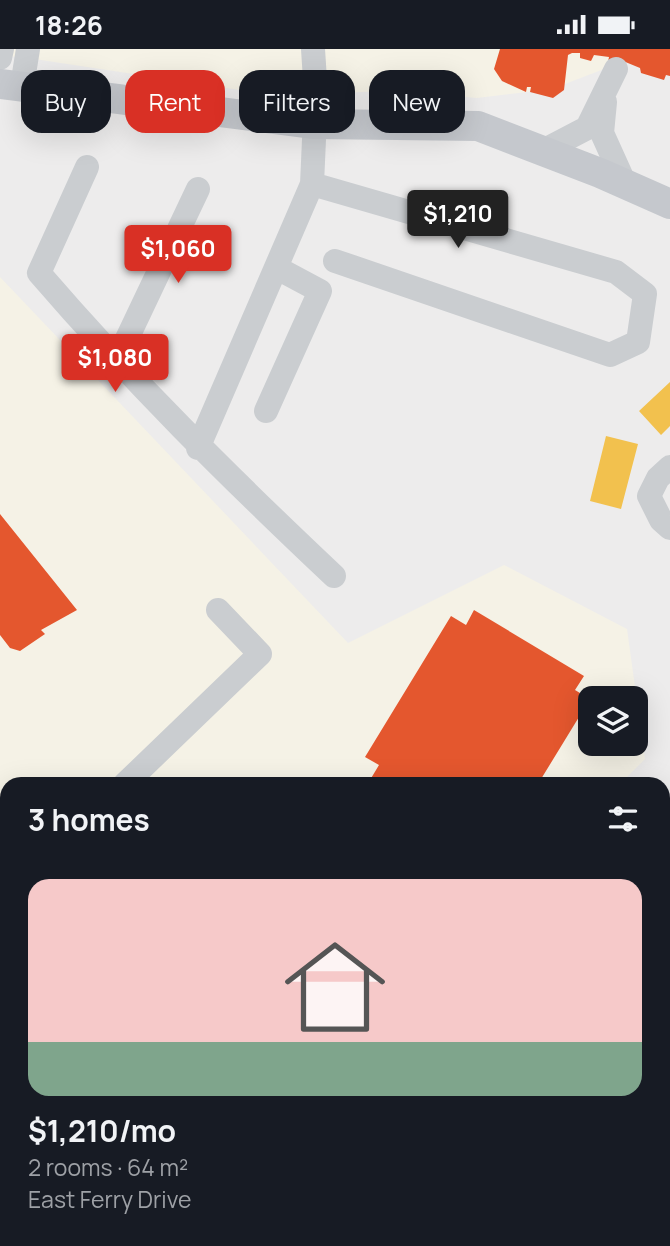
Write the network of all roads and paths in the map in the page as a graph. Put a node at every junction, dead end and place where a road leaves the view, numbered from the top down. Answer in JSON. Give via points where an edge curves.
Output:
{"nodes":[{"id":1,"x":2,"y":49,"type":"edge"},
{"id":2,"x":28,"y":49,"type":"edge"},
{"id":3,"x":313,"y":49,"type":"edge"},
{"id":4,"x":0,"y":58,"type":"edge"},
{"id":5,"x":616,"y":69,"type":"dead end"},
{"id":6,"x":313,"y":70,"type":"edge"},
{"id":7,"x":11,"y":85,"type":"edge"},
{"id":8,"x":606,"y":95,"type":"junction"},
{"id":9,"x":239,"y":114,"type":"edge"},
{"id":10,"x":355,"y":124,"type":"edge"},
{"id":11,"x":314,"y":133,"type":"edge"},
{"id":12,"x":542,"y":151,"type":"junction"},
{"id":13,"x":87,"y":167,"type":"dead end"},
{"id":14,"x":312,"y":184,"type":"junction"},
{"id":15,"x":625,"y":184,"type":"junction"},
{"id":16,"x":198,"y":189,"type":"dead end"},
{"id":17,"x":670,"y":204,"type":"edge"},
{"id":18,"x":335,"y":261,"type":"dead end"},
{"id":19,"x":277,"y":268,"type":"junction"},
{"id":20,"x":116,"y":362,"type":"junction"},
{"id":21,"x":266,"y":411,"type":"dead end"},
{"id":22,"x":198,"y":448,"type":"junction"},
{"id":23,"x":670,"y":467,"type":"edge"},
{"id":24,"x":670,"y":528,"type":"edge"},
{"id":25,"x":334,"y":576,"type":"dead end"},
{"id":26,"x":218,"y":610,"type":"dead end"},
{"id":27,"x":132,"y":777,"type":"edge"}],
"edges":[{"from":1,"to":4,"type":"street"},
{"from":2,"to":7,"type":"street"},
{"from":3,"to":6,"type":"street"},
{"from":5,"to":8,"type":"street"},
{"from":7,"to":9,"type":"main road"},
{"from":8,"to":12,"type":"street","via":[[587,128]]},
{"from":8,"to":15,"type":"street","via":[[603,133]]},
{"from":10,"to":12,"type":"main road","via":[[478,126]]},
{"from":11,"to":14,"type":"street"},
{"from":12,"to":15,"type":"main road"},
{"from":13,"to":20,"type":"street","via":[[39,273]]},
{"from":14,"to":18,"type":"street","via":[[616,272],[645,293],[638,342],[610,355]]},
{"from":14,"to":19,"type":"street"},
{"from":15,"to":17,"type":"main road"},
{"from":16,"to":20,"type":"street"},
{"from":19,"to":21,"type":"street","via":[[320,291]]},
{"from":19,"to":22,"type":"street"},
{"from":20,"to":22,"type":"street"},
{"from":22,"to":25,"type":"street"},
{"from":23,"to":24,"type":"street","via":[[657,478],[649,496]]},
{"from":26,"to":27,"type":"street","via":[[260,654]]}]}
